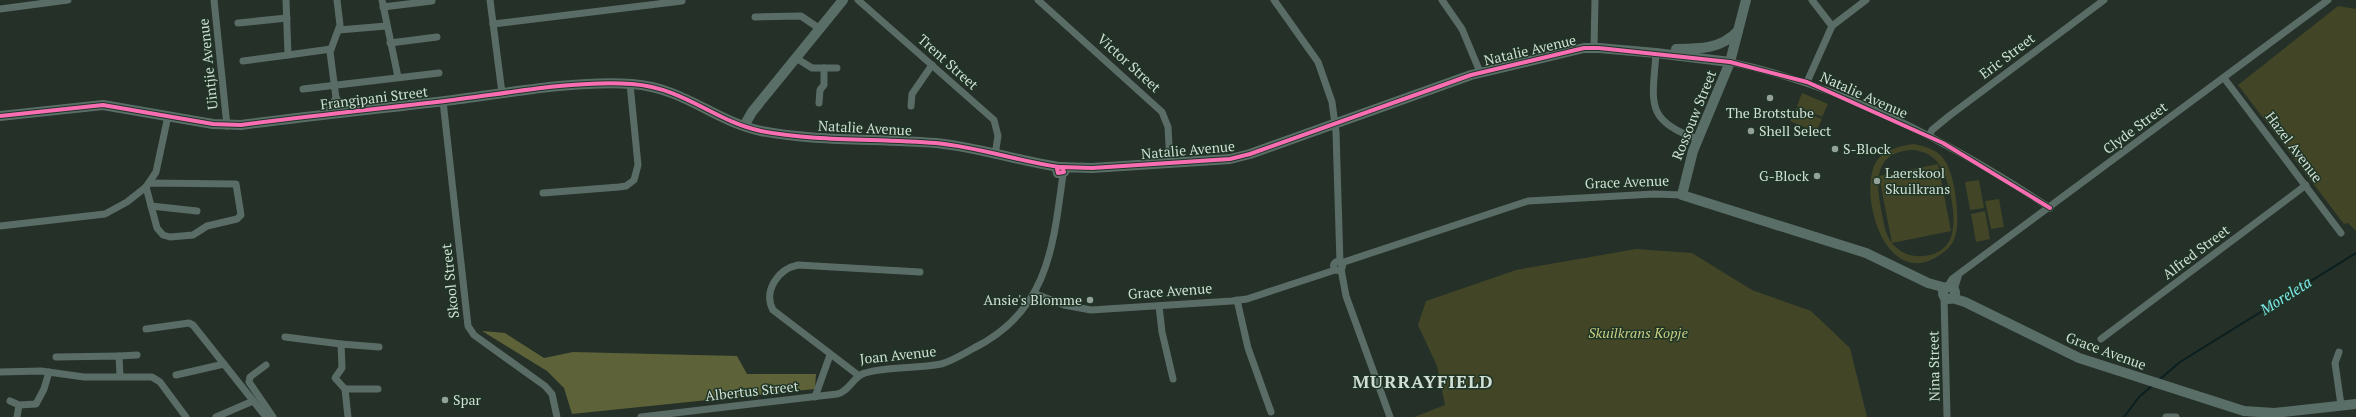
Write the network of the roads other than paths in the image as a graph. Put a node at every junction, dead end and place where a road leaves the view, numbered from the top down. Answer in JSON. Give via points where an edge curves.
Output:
{"nodes":[{"id":1,"x":65,"y":0,"type":"edge"},
{"id":2,"x":68,"y":0,"type":"edge"},
{"id":3,"x":214,"y":0,"type":"edge"},
{"id":4,"x":286,"y":0,"type":"edge"},
{"id":5,"x":337,"y":0,"type":"edge"},
{"id":6,"x":490,"y":0,"type":"edge"},
{"id":7,"x":843,"y":0,"type":"edge"},
{"id":8,"x":858,"y":0,"type":"edge"},
{"id":9,"x":1038,"y":0,"type":"edge"},
{"id":10,"x":1274,"y":0,"type":"edge"},
{"id":11,"x":1442,"y":0,"type":"edge"},
{"id":12,"x":1595,"y":0,"type":"edge"},
{"id":13,"x":1746,"y":0,"type":"edge"},
{"id":14,"x":1812,"y":0,"type":"edge"},
{"id":15,"x":1866,"y":0,"type":"edge"},
{"id":16,"x":2104,"y":0,"type":"edge"},
{"id":17,"x":2328,"y":0,"type":"edge"},
{"id":18,"x":432,"y":1,"type":"dead end"},
{"id":19,"x":682,"y":1,"type":"edge"},
{"id":20,"x":383,"y":3,"type":"edge"},
{"id":21,"x":0,"y":9,"type":"edge"},
{"id":22,"x":755,"y":17,"type":"dead end"},
{"id":23,"x":287,"y":18,"type":"junction"},
{"id":24,"x":238,"y":23,"type":"dead end"},
{"id":25,"x":493,"y":24,"type":"junction"},
{"id":26,"x":386,"y":26,"type":"junction"},
{"id":27,"x":1832,"y":26,"type":"junction"},
{"id":28,"x":820,"y":29,"type":"junction"},
{"id":29,"x":339,"y":30,"type":"junction"},
{"id":30,"x":1739,"y":30,"type":"junction"},
{"id":31,"x":436,"y":37,"type":"dead end"},
{"id":32,"x":390,"y":43,"type":"junction"},
{"id":33,"x":1594,"y":48,"type":"junction"},
{"id":34,"x":330,"y":49,"type":"junction"},
{"id":35,"x":1656,"y":53,"type":"junction"},
{"id":36,"x":288,"y":55,"type":"junction"},
{"id":37,"x":796,"y":58,"type":"junction"},
{"id":38,"x":243,"y":61,"type":"dead end"},
{"id":39,"x":1730,"y":62,"type":"junction"},
{"id":40,"x":932,"y":65,"type":"junction"},
{"id":41,"x":824,"y":68,"type":"junction"},
{"id":42,"x":837,"y":68,"type":"dead end"},
{"id":43,"x":1480,"y":72,"type":"junction"},
{"id":44,"x":439,"y":73,"type":"dead end"},
{"id":45,"x":398,"y":77,"type":"junction"},
{"id":46,"x":2224,"y":78,"type":"junction"},
{"id":47,"x":1807,"y":82,"type":"junction"},
{"id":48,"x":334,"y":84,"type":"junction"},
{"id":49,"x":630,"y":84,"type":"junction"},
{"id":50,"x":303,"y":89,"type":"dead end"},
{"id":51,"x":502,"y":93,"type":"junction"},
{"id":52,"x":336,"y":98,"type":"junction"},
{"id":53,"x":443,"y":101,"type":"junction"},
{"id":54,"x":820,"y":103,"type":"dead end"},
{"id":55,"x":911,"y":106,"type":"dead end"},
{"id":56,"x":347,"y":112,"type":"junction"},
{"id":57,"x":325,"y":115,"type":"junction"},
{"id":58,"x":0,"y":116,"type":"edge"},
{"id":59,"x":168,"y":116,"type":"junction"},
{"id":60,"x":1335,"y":123,"type":"junction"},
{"id":61,"x":227,"y":126,"type":"junction"},
{"id":62,"x":744,"y":126,"type":"junction"},
{"id":63,"x":1929,"y":136,"type":"junction"},
{"id":64,"x":1698,"y":139,"type":"junction"},
{"id":65,"x":995,"y":155,"type":"junction"},
{"id":66,"x":1170,"y":163,"type":"junction"},
{"id":67,"x":1061,"y":171,"type":"junction"},
{"id":68,"x":147,"y":185,"type":"junction"},
{"id":69,"x":2306,"y":185,"type":"junction"},
{"id":70,"x":543,"y":193,"type":"dead end"},
{"id":71,"x":1682,"y":195,"type":"junction"},
{"id":72,"x":151,"y":206,"type":"junction"},
{"id":73,"x":2050,"y":208,"type":"junction"},
{"id":74,"x":197,"y":211,"type":"dead end"},
{"id":75,"x":0,"y":226,"type":"edge"},
{"id":76,"x":2341,"y":233,"type":"dead end"},
{"id":77,"x":1338,"y":266,"type":"junction"},
{"id":78,"x":920,"y":272,"type":"dead end"},
{"id":79,"x":1949,"y":293,"type":"junction"},
{"id":80,"x":1036,"y":294,"type":"junction"},
{"id":81,"x":1237,"y":300,"type":"junction"},
{"id":82,"x":1159,"y":306,"type":"junction"},
{"id":83,"x":146,"y":329,"type":"dead end"},
{"id":84,"x":286,"y":337,"type":"dead end"},
{"id":85,"x":2101,"y":339,"type":"dead end"},
{"id":86,"x":341,"y":344,"type":"junction"},
{"id":87,"x":379,"y":347,"type":"dead end"},
{"id":88,"x":2339,"y":352,"type":"dead end"},
{"id":89,"x":136,"y":355,"type":"dead end"},
{"id":90,"x":830,"y":355,"type":"junction"},
{"id":91,"x":119,"y":356,"type":"junction"},
{"id":92,"x":56,"y":357,"type":"dead end"},
{"id":93,"x":224,"y":364,"type":"junction"},
{"id":94,"x":266,"y":366,"type":"dead end"},
{"id":95,"x":0,"y":372,"type":"edge"},
{"id":96,"x":49,"y":372,"type":"junction"},
{"id":97,"x":176,"y":375,"type":"dead end"},
{"id":98,"x":858,"y":375,"type":"junction"},
{"id":99,"x":120,"y":376,"type":"junction"},
{"id":100,"x":1173,"y":379,"type":"dead end"},
{"id":101,"x":345,"y":389,"type":"junction"},
{"id":102,"x":378,"y":389,"type":"dead end"},
{"id":103,"x":814,"y":397,"type":"junction"},
{"id":104,"x":10,"y":401,"type":"dead end"},
{"id":105,"x":253,"y":401,"type":"junction"},
{"id":106,"x":19,"y":404,"type":"junction"},
{"id":107,"x":2356,"y":404,"type":"edge"},
{"id":108,"x":2341,"y":405,"type":"junction"},
{"id":109,"x":1271,"y":412,"type":"dead end"},
{"id":110,"x":2244,"y":414,"type":"edge"},
{"id":111,"x":17,"y":417,"type":"edge"},
{"id":112,"x":186,"y":417,"type":"edge"},
{"id":113,"x":216,"y":417,"type":"edge"},
{"id":114,"x":266,"y":417,"type":"edge"},
{"id":115,"x":273,"y":417,"type":"edge"},
{"id":116,"x":348,"y":417,"type":"edge"},
{"id":117,"x":557,"y":417,"type":"edge"},
{"id":118,"x":641,"y":417,"type":"edge"},
{"id":119,"x":1390,"y":417,"type":"edge"},
{"id":120,"x":1947,"y":417,"type":"edge"},
{"id":121,"x":2166,"y":417,"type":"edge"},
{"id":122,"x":2176,"y":417,"type":"edge"}],
"edges":[{"from":1,"to":2,"type":"street"},
{"from":1,"to":21,"type":"street"},
{"from":3,"to":61,"type":"street","name":"Uintjie Avenue"},
{"from":4,"to":23,"type":"street"},
{"from":5,"to":29,"type":"street"},
{"from":6,"to":25,"type":"street"},
{"from":7,"to":28,"type":"street"},
{"from":8,"to":40,"type":"street","name":"Trent Street"},
{"from":9,"to":66,"type":"street","name":"Victor Street","via":[[1162,112],[1168,127]]},
{"from":10,"to":60,"type":"street","via":[[1318,62],[1330,92]]},
{"from":11,"to":43,"type":"street","via":[[1462,29]]},
{"from":12,"to":33,"type":"street"},
{"from":13,"to":30,"type":"street","name":"Rossouw Street"},
{"from":14,"to":27,"type":"street"},
{"from":15,"to":27,"type":"street"},
{"from":16,"to":63,"type":"street","name":"Eric Street","via":[[1949,116],[1932,130]]},
{"from":17,"to":46,"type":"street","name":"Clyde Street"},
{"from":18,"to":20,"type":"street"},
{"from":19,"to":25,"type":"street"},
{"from":20,"to":26,"type":"street"},
{"from":22,"to":28,"type":"street","via":[[801,16]]},
{"from":23,"to":24,"type":"street"},
{"from":23,"to":36,"type":"street"},
{"from":25,"to":51,"type":"street"},
{"from":26,"to":29,"type":"street"},
{"from":26,"to":32,"type":"street"},
{"from":27,"to":47,"type":"street"},
{"from":28,"to":37,"type":"street"},
{"from":29,"to":34,"type":"street"},
{"from":30,"to":35,"type":"street","via":[[1715,47],[1664,50]]},
{"from":30,"to":39,"type":"street","name":"Rossouw Street"},
{"from":31,"to":32,"type":"street"},
{"from":32,"to":45,"type":"street"},
{"from":33,"to":35,"type":"street","name":"Natalie Avenue"},
{"from":33,"to":43,"type":"street","name":"Natalie Avenue"},
{"from":34,"to":36,"type":"street"},
{"from":34,"to":48,"type":"street"},
{"from":35,"to":39,"type":"street","name":"Natalie Avenue"},
{"from":35,"to":64,"type":"street","via":[[1652,94],[1657,112],[1672,129]]},
{"from":36,"to":38,"type":"street"},
{"from":37,"to":41,"type":"street","via":[[812,68]]},
{"from":37,"to":62,"type":"street","via":[[752,112]]},
{"from":39,"to":47,"type":"street","name":"Natalie Avenue"},
{"from":39,"to":64,"type":"street","name":"Rossouw Street"},
{"from":40,"to":55,"type":"street","via":[[912,94]]},
{"from":40,"to":65,"type":"street","name":"Trent Street","via":[[994,120],[998,136]]},
{"from":41,"to":42,"type":"street"},
{"from":41,"to":54,"type":"street"},
{"from":43,"to":60,"type":"street","name":"Natalie Avenue"},
{"from":44,"to":45,"type":"street"},
{"from":45,"to":48,"type":"street"},
{"from":46,"to":69,"type":"street","name":"Hazel Avenue"},
{"from":46,"to":73,"type":"street","name":"Clyde Street"},
{"from":47,"to":63,"type":"street","name":"Natalie Avenue"},
{"from":48,"to":50,"type":"street"},
{"from":48,"to":52,"type":"street"},
{"from":49,"to":51,"type":"street","name":"Frangipani Street","via":[[585,85]]},
{"from":49,"to":62,"type":"street","name":"Frangipani Street","via":[[653,86],[674,92]]},
{"from":49,"to":70,"type":"street","via":[[638,165],[634,180],[626,186],[619,187]]},
{"from":51,"to":53,"type":"street","name":"Frangipani Street"},
{"from":52,"to":56,"type":"street"},
{"from":52,"to":57,"type":"street"},
{"from":53,"to":56,"type":"street","name":"Frangipani Street"},
{"from":53,"to":117,"type":"street","name":"Skool Street","via":[[468,326],[474,335],[545,386],[552,394]]},
{"from":56,"to":57,"type":"street","name":"Frangipani Street"},
{"from":57,"to":61,"type":"street","name":"Frangipani Street"},
{"from":58,"to":59,"type":"street","name":"Frangipani Street","via":[[96,105],[119,106]]},
{"from":59,"to":61,"type":"street","name":"Frangipani Street"},
{"from":59,"to":68,"type":"street","via":[[158,166]]},
{"from":60,"to":66,"type":"street","name":"Natalie Avenue","via":[[1236,157]]},
{"from":60,"to":77,"type":"street"},
{"from":62,"to":65,"type":"street","name":"Natalie Avenue","via":[[767,132],[803,136],[940,144]]},
{"from":63,"to":73,"type":"street","name":"Natalie Avenue"},
{"from":64,"to":71,"type":"street","name":"Rossouw Street","via":[[1689,162]]},
{"from":65,"to":67,"type":"street","name":"Natalie Avenue"},
{"from":66,"to":67,"type":"street","name":"Natalie Avenue"},
{"from":67,"to":80,"type":"street","name":"Joan Avenue","via":[[1054,238]]},
{"from":68,"to":72,"type":"street"},
{"from":68,"to":72,"type":"street","via":[[236,184],[241,215],[237,219],[207,226],[193,235],[170,237],[163,235],[157,228]]},
{"from":68,"to":75,"type":"street","via":[[127,202],[105,214]]},
{"from":69,"to":76,"type":"street","name":"Hazel Avenue"},
{"from":69,"to":85,"type":"street","name":"Alfred Street"},
{"from":71,"to":77,"type":"street","name":"Grace Avenue","via":[[1654,194],[1528,201]]},
{"from":71,"to":79,"type":"street","name":"Grace Avenue","via":[[1866,253]]},
{"from":72,"to":74,"type":"street"},
{"from":73,"to":79,"type":"street","name":"Clyde Street","via":[[1958,277]]},
{"from":77,"to":81,"type":"street","name":"Grace Avenue"},
{"from":77,"to":119,"type":"street","via":[[1346,296]]},
{"from":78,"to":90,"type":"street","name":"Joan Avenue","via":[[804,265],[783,271],[774,282],[770,294],[773,310]]},
{"from":79,"to":110,"type":"street","name":"Grace Avenue","via":[[2079,358]]},
{"from":79,"to":120,"type":"street","name":"Nina Street","via":[[1946,314]]},
{"from":80,"to":82,"type":"street","name":"Grace Avenue","via":[[1079,309]]},
{"from":80,"to":98,"type":"street","name":"Joan Avenue","via":[[997,336],[950,360],[940,364]]},
{"from":81,"to":82,"type":"street","name":"Grace Avenue"},
{"from":81,"to":109,"type":"street","via":[[1248,348]]},
{"from":82,"to":100,"type":"street"},
{"from":83,"to":93,"type":"street","via":[[192,324]]},
{"from":84,"to":86,"type":"street"},
{"from":86,"to":87,"type":"street"},
{"from":86,"to":101,"type":"street","via":[[342,368],[335,378]]},
{"from":88,"to":108,"type":"street","via":[[2335,363]]},
{"from":89,"to":91,"type":"street"},
{"from":90,"to":98,"type":"street","name":"Joan Avenue"},
{"from":90,"to":103,"type":"street"},
{"from":91,"to":92,"type":"street"},
{"from":91,"to":99,"type":"street"},
{"from":93,"to":97,"type":"street"},
{"from":93,"to":105,"type":"street"},
{"from":94,"to":115,"type":"street","via":[[250,377],[249,382]]},
{"from":95,"to":96,"type":"street"},
{"from":96,"to":99,"type":"street","via":[[84,377]]},
{"from":96,"to":106,"type":"street","via":[[38,402],[31,406]]},
{"from":98,"to":103,"type":"street","name":"Albertus Street","via":[[844,392]]},
{"from":99,"to":112,"type":"street","via":[[156,378]]},
{"from":101,"to":102,"type":"street"},
{"from":101,"to":116,"type":"street"},
{"from":103,"to":118,"type":"street","name":"Albertus Street"},
{"from":104,"to":106,"type":"street"},
{"from":105,"to":113,"type":"street"},
{"from":105,"to":114,"type":"street"},
{"from":106,"to":111,"type":"street"},
{"from":107,"to":108,"type":"street","name":"Grace Avenue"},
{"from":108,"to":110,"type":"street","name":"Grace Avenue"},
{"from":121,"to":122,"type":"street"}]}
